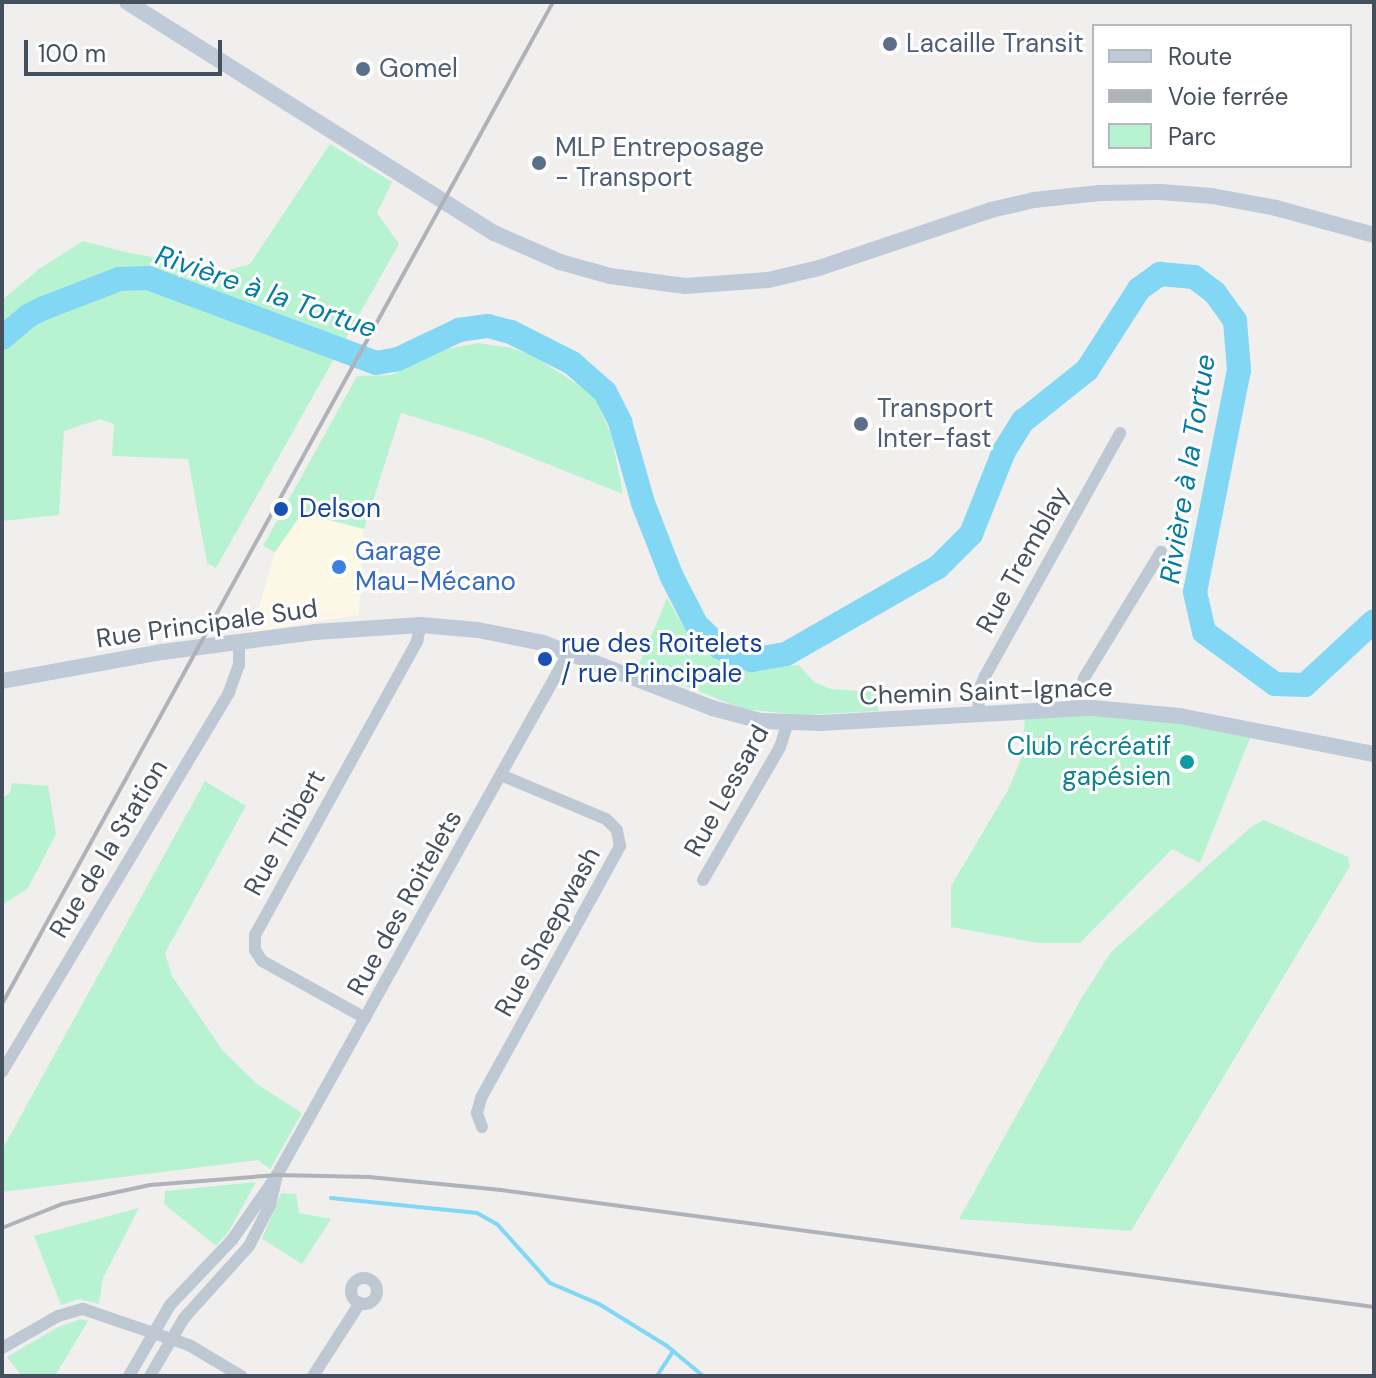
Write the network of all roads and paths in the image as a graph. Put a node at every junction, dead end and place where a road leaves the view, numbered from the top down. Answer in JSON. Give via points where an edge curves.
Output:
{"nodes":[{"id":1,"x":127,"y":2,"type":"edge"},
{"id":2,"x":1374,"y":235,"type":"edge"},
{"id":3,"x":1120,"y":433,"type":"dead end"},
{"id":4,"x":1161,"y":552,"type":"dead end"},
{"id":5,"x":421,"y":625,"type":"junction"},
{"id":6,"x":239,"y":643,"type":"junction"},
{"id":7,"x":569,"y":652,"type":"junction"},
{"id":8,"x":2,"y":681,"type":"edge"},
{"id":9,"x":1075,"y":708,"type":"junction"},
{"id":10,"x":979,"y":713,"type":"junction"},
{"id":11,"x":788,"y":723,"type":"junction"},
{"id":12,"x":1374,"y":754,"type":"edge"},
{"id":13,"x":501,"y":775,"type":"junction"},
{"id":14,"x":703,"y":880,"type":"dead end"},
{"id":15,"x":365,"y":1018,"type":"junction"},
{"id":16,"x":2,"y":1072,"type":"edge"},
{"id":17,"x":482,"y":1127,"type":"dead end"},
{"id":18,"x":277,"y":1175,"type":"junction"},
{"id":19,"x":360,"y":1303,"type":"dead end"},
{"id":20,"x":153,"y":1334,"type":"junction"},
{"id":21,"x":170,"y":1339,"type":"junction"},
{"id":22,"x":2,"y":1348,"type":"edge"},
{"id":23,"x":129,"y":1376,"type":"edge"},
{"id":24,"x":150,"y":1376,"type":"edge"},
{"id":25,"x":241,"y":1376,"type":"edge"},
{"id":26,"x":313,"y":1376,"type":"edge"}],
"edges":[{"from":1,"to":2,"type":"street","via":[[494,233],[560,262],[610,276],[685,286],[768,280],[991,210],[1100,193],[1220,197]]},
{"from":3,"to":10,"type":"street","name":"Rue Tremblay","via":[[985,676]]},
{"from":4,"to":9,"type":"street","via":[[1084,678]]},
{"from":5,"to":6,"type":"street","name":"Rue Principale Sud","via":[[333,629]]},
{"from":5,"to":7,"type":"street","name":"Rue Principale Sud","via":[[501,634]]},
{"from":5,"to":15,"type":"street","name":"Rue Thibert","via":[[417,641],[255,935],[262,961]]},
{"from":6,"to":8,"type":"street","name":"Rue Principale Sud"},
{"from":6,"to":16,"type":"street","name":"Rue de la Station","via":[[239,665],[229,692]]},
{"from":7,"to":11,"type":"street","name":"Rue Principale Sud","via":[[724,712]]},
{"from":7,"to":13,"type":"street","name":"Rue des Roitelets"},
{"from":9,"to":10,"type":"street","name":"Chemin Saint-Ignace"},
{"from":9,"to":12,"type":"street","name":"Chemin Saint-Ignace","via":[[1180,716]]},
{"from":10,"to":11,"type":"street","name":"Chemin Saint-Ignace"},
{"from":11,"to":14,"type":"street","name":"Rue Lessard","via":[[780,747]]},
{"from":13,"to":15,"type":"street","name":"Rue des Roitelets"},
{"from":13,"to":17,"type":"street","name":"Rue Sheepwash","via":[[606,819],[617,830],[620,846],[481,1098],[477,1113]]},
{"from":15,"to":18,"type":"street","name":"Rue des Roitelets"},
{"from":18,"to":20,"type":"street","name":"Rue des Roitelets","via":[[238,1232],[170,1305]]},
{"from":18,"to":21,"type":"street","name":"Rue des Roitelets","via":[[270,1205],[249,1246]]},
{"from":19,"to":26,"type":"street"},
{"from":20,"to":21,"type":"street"},
{"from":20,"to":22,"type":"street","via":[[78,1309]]},
{"from":20,"to":23,"type":"street","name":"Rue des Roitelets"},
{"from":21,"to":24,"type":"street","name":"Rue des Roitelets"},
{"from":21,"to":25,"type":"street"}]}
